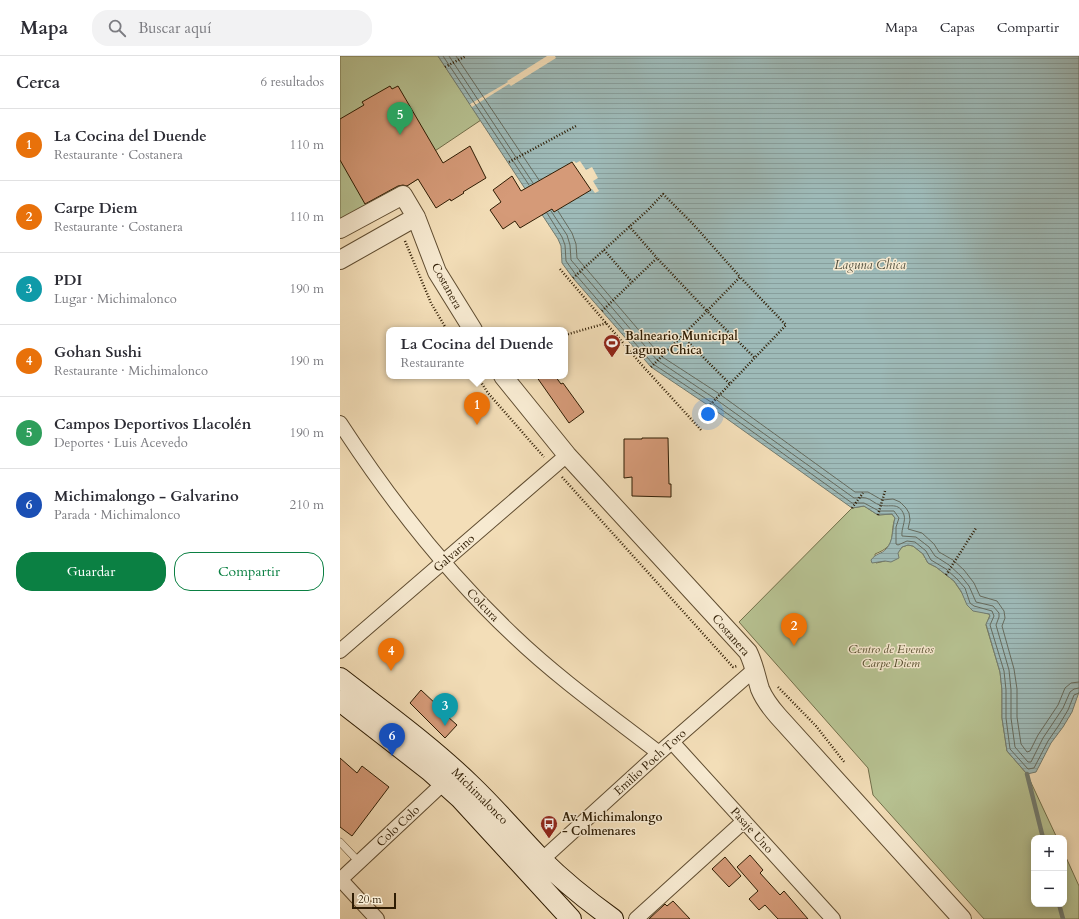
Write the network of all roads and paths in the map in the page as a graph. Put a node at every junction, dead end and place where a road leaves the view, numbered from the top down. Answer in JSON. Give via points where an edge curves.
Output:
{"nodes":[{"id":1,"x":466,"y":56,"type":"edge"},
{"id":2,"x":445,"y":67,"type":"dead end"},
{"id":3,"x":576,"y":126,"type":"dead end"},
{"id":4,"x":509,"y":162,"type":"dead end"},
{"id":5,"x":416,"y":217,"type":"junction"},
{"id":6,"x":629,"y":226,"type":"junction"},
{"id":7,"x":399,"y":227,"type":"junction"},
{"id":8,"x":340,"y":229,"type":"edge"},
{"id":9,"x":604,"y":250,"type":"junction"},
{"id":10,"x":657,"y":258,"type":"junction"},
{"id":11,"x":340,"y":260,"type":"edge"},
{"id":12,"x":560,"y":269,"type":"dead end"},
{"id":13,"x":740,"y":277,"type":"junction"},
{"id":14,"x":573,"y":278,"type":"dead end"},
{"id":15,"x":632,"y":282,"type":"junction"},
{"id":16,"x":602,"y":311,"type":"dead end"},
{"id":17,"x":707,"y":311,"type":"junction"},
{"id":18,"x":607,"y":323,"type":"junction"},
{"id":19,"x":445,"y":327,"type":"edge"},
{"id":20,"x":471,"y":327,"type":"edge"},
{"id":21,"x":568,"y":334,"type":"edge"},
{"id":22,"x":682,"y":336,"type":"junction"},
{"id":23,"x":754,"y":358,"type":"junction"},
{"id":24,"x":651,"y":367,"type":"dead end"},
{"id":25,"x":505,"y":379,"type":"edge"},
{"id":26,"x":730,"y":384,"type":"junction"},
{"id":27,"x":709,"y":406,"type":"dead end"},
{"id":28,"x":340,"y":423,"type":"edge"},
{"id":29,"x":700,"y":430,"type":"dead end"},
{"id":30,"x":567,"y":456,"type":"junction"},
{"id":31,"x":885,"y":491,"type":"dead end"},
{"id":32,"x":863,"y":493,"type":"dead end"},
{"id":33,"x":852,"y":508,"type":"dead end"},
{"id":34,"x":878,"y":515,"type":"dead end"},
{"id":35,"x":976,"y":528,"type":"dead end"},
{"id":36,"x":444,"y":562,"type":"junction"},
{"id":37,"x":946,"y":575,"type":"dead end"},
{"id":38,"x":340,"y":651,"type":"edge"},
{"id":39,"x":755,"y":669,"type":"junction"},
{"id":40,"x":340,"y":678,"type":"edge"},
{"id":41,"x":340,"y":701,"type":"edge"},
{"id":42,"x":672,"y":742,"type":"junction"},
{"id":43,"x":659,"y":753,"type":"junction"},
{"id":44,"x":450,"y":777,"type":"junction"},
{"id":45,"x":744,"y":821,"type":"junction"},
{"id":46,"x":340,"y":842,"type":"edge"},
{"id":47,"x":359,"y":862,"type":"junction"},
{"id":48,"x":535,"y":866,"type":"junction"},
{"id":49,"x":340,"y":880,"type":"edge"},
{"id":50,"x":601,"y":916,"type":"edge"},
{"id":51,"x":377,"y":919,"type":"edge"},
{"id":52,"x":571,"y":919,"type":"edge"},
{"id":53,"x":636,"y":919,"type":"edge"},
{"id":54,"x":833,"y":919,"type":"edge"},
{"id":55,"x":962,"y":919,"type":"edge"}],
"edges":[{"from":1,"to":2,"type":"path"},
{"from":3,"to":4,"type":"path"},
{"from":5,"to":7,"type":"street"},
{"from":5,"to":8,"type":"street","name":"Costanera","via":[[403,195]]},
{"from":5,"to":20,"type":"street","name":"Costanera","via":[[437,272]]},
{"from":6,"to":9,"type":"path"},
{"from":6,"to":10,"type":"path"},
{"from":6,"to":13,"type":"path","via":[[663,194],[694,224]]},
{"from":7,"to":11,"type":"street"},
{"from":7,"to":19,"type":"path","via":[[431,303]]},
{"from":9,"to":14,"type":"path"},
{"from":9,"to":15,"type":"path"},
{"from":10,"to":15,"type":"path"},
{"from":10,"to":17,"type":"path"},
{"from":12,"to":18,"type":"path"},
{"from":13,"to":17,"type":"path"},
{"from":13,"to":23,"type":"path","via":[[786,325]]},
{"from":15,"to":16,"type":"path"},
{"from":17,"to":22,"type":"path"},
{"from":17,"to":23,"type":"path"},
{"from":18,"to":21,"type":"path"},
{"from":18,"to":29,"type":"path"},
{"from":22,"to":24,"type":"path"},
{"from":22,"to":26,"type":"path"},
{"from":23,"to":26,"type":"path"},
{"from":25,"to":30,"type":"street","name":"Costanera"},
{"from":26,"to":27,"type":"path"},
{"from":28,"to":36,"type":"street","name":"Colcura","via":[[387,492]]},
{"from":30,"to":36,"type":"street","name":"Galvarino"},
{"from":30,"to":39,"type":"street","name":"Costanera","via":[[748,652]]},
{"from":31,"to":34,"type":"path"},
{"from":32,"to":33,"type":"path"},
{"from":35,"to":37,"type":"path"},
{"from":36,"to":38,"type":"street","name":"Galvarino"},
{"from":36,"to":43,"type":"street","name":"Colcura","via":[[490,612],[548,667]]},
{"from":39,"to":42,"type":"street","name":"Emilio Poch Toro"},
{"from":39,"to":55,"type":"street","name":"Costanera","via":[[761,691],[778,716]]},
{"from":40,"to":44,"type":"main road","name":"Michimalonco","via":[[421,740]]},
{"from":41,"to":44,"type":"main road","name":"Michimalonco"},
{"from":42,"to":43,"type":"street","name":"Emilio Poch Toro"},
{"from":42,"to":45,"type":"street","name":"Pasaje Uno"},
{"from":43,"to":48,"type":"street","name":"Emilio Poch Toro"},
{"from":44,"to":47,"type":"street","name":"Colo Colo"},
{"from":44,"to":48,"type":"main road","name":"Michimalonco","via":[[477,791]]},
{"from":45,"to":53,"type":"street"},
{"from":45,"to":54,"type":"street","name":"Pasaje Uno"},
{"from":46,"to":47,"type":"lane"},
{"from":47,"to":49,"type":"street","name":"Colo Colo"},
{"from":48,"to":50,"type":"main road","name":"Michimalonco","via":[[572,888]]},
{"from":48,"to":52,"type":"main road","name":"Michimalonco"},
{"from":49,"to":51,"type":"street"}]}
